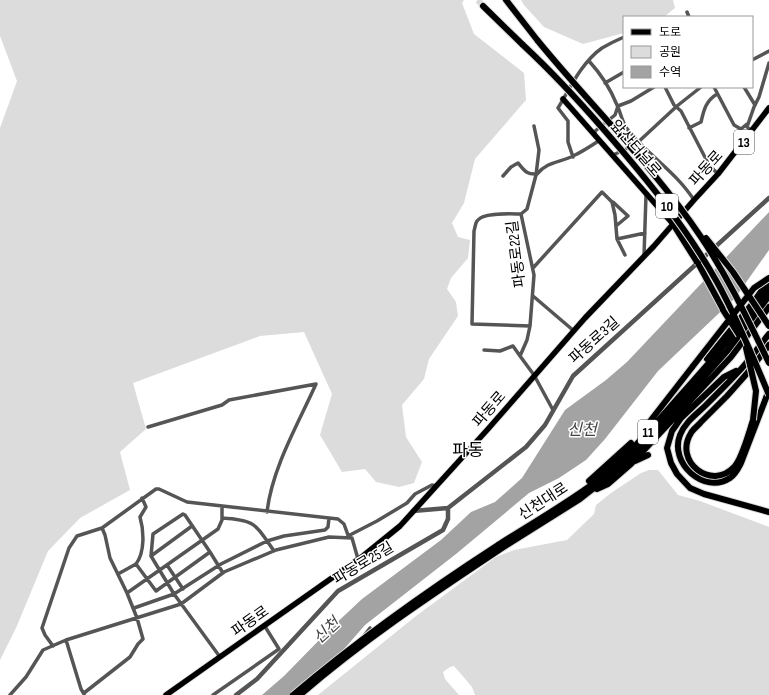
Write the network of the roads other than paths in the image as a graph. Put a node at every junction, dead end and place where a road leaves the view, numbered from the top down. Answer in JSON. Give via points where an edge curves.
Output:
{"nodes":[{"id":1,"x":506,"y":0,"type":"edge"},
{"id":2,"x":484,"y":6,"type":"tunnel mouth"},
{"id":3,"x":687,"y":12,"type":"dead end"},
{"id":4,"x":689,"y":16,"type":"edge"},
{"id":5,"x":623,"y":38,"type":"edge"},
{"id":6,"x":769,"y":50,"type":"edge"},
{"id":7,"x":753,"y":59,"type":"edge"},
{"id":8,"x":589,"y":61,"type":"junction"},
{"id":9,"x":769,"y":64,"type":"edge"},
{"id":10,"x":623,"y":73,"type":"edge"},
{"id":11,"x":605,"y":83,"type":"junction"},
{"id":12,"x":652,"y":88,"type":"edge"},
{"id":13,"x":666,"y":88,"type":"edge"},
{"id":14,"x":700,"y":88,"type":"edge"},
{"id":15,"x":714,"y":88,"type":"edge"},
{"id":16,"x":745,"y":88,"type":"edge"},
{"id":17,"x":717,"y":94,"type":"junction"},
{"id":18,"x":563,"y":98,"type":"junction"},
{"id":19,"x":755,"y":105,"type":"junction"},
{"id":20,"x":618,"y":106,"type":"junction"},
{"id":21,"x":677,"y":106,"type":"junction"},
{"id":22,"x":769,"y":108,"type":"edge"},
{"id":23,"x":748,"y":124,"type":"junction"},
{"id":24,"x":534,"y":126,"type":"dead end"},
{"id":25,"x":689,"y":128,"type":"junction"},
{"id":26,"x":752,"y":131,"type":"junction"},
{"id":27,"x":600,"y":140,"type":"junction"},
{"id":28,"x":638,"y":142,"type":"junction"},
{"id":29,"x":613,"y":156,"type":"junction"},
{"id":30,"x":573,"y":157,"type":"junction"},
{"id":31,"x":537,"y":174,"type":"junction"},
{"id":32,"x":718,"y":174,"type":"junction"},
{"id":33,"x":503,"y":176,"type":"dead end"},
{"id":34,"x":646,"y":193,"type":"junction"},
{"id":35,"x":769,"y":198,"type":"edge"},
{"id":36,"x":694,"y":200,"type":"junction"},
{"id":37,"x":612,"y":202,"type":"junction"},
{"id":38,"x":522,"y":214,"type":"junction"},
{"id":39,"x":686,"y":216,"type":"junction"},
{"id":40,"x":673,"y":224,"type":"junction"},
{"id":41,"x":616,"y":226,"type":"junction"},
{"id":42,"x":645,"y":233,"type":"junction"},
{"id":43,"x":617,"y":239,"type":"junction"},
{"id":44,"x":625,"y":255,"type":"dead end"},
{"id":45,"x":644,"y":256,"type":"junction"},
{"id":46,"x":533,"y":268,"type":"junction"},
{"id":47,"x":769,"y":279,"type":"edge"},
{"id":48,"x":769,"y":288,"type":"edge"},
{"id":49,"x":533,"y":296,"type":"junction"},
{"id":50,"x":769,"y":296,"type":"edge"},
{"id":51,"x":769,"y":307,"type":"edge"},
{"id":52,"x":724,"y":312,"type":"junction"},
{"id":53,"x":742,"y":317,"type":"junction"},
{"id":54,"x":530,"y":326,"type":"junction"},
{"id":55,"x":769,"y":326,"type":"edge"},
{"id":56,"x":574,"y":330,"type":"junction"},
{"id":57,"x":769,"y":334,"type":"edge"},
{"id":58,"x":741,"y":335,"type":"junction"},
{"id":59,"x":724,"y":339,"type":"junction"},
{"id":60,"x":769,"y":345,"type":"edge"},
{"id":61,"x":484,"y":350,"type":"dead end"},
{"id":62,"x":520,"y":356,"type":"junction"},
{"id":63,"x":769,"y":363,"type":"edge"},
{"id":64,"x":743,"y":367,"type":"junction"},
{"id":65,"x":534,"y":376,"type":"junction"},
{"id":66,"x":769,"y":390,"type":"edge"},
{"id":67,"x":769,"y":395,"type":"edge"},
{"id":68,"x":553,"y":410,"type":"junction"},
{"id":69,"x":672,"y":421,"type":"junction"},
{"id":70,"x":148,"y":427,"type":"dead end"},
{"id":71,"x":643,"y":432,"type":"junction"},
{"id":72,"x":663,"y":437,"type":"dead end"},
{"id":73,"x":648,"y":455,"type":"dead end"},
{"id":74,"x":631,"y":464,"type":"junction"},
{"id":75,"x":436,"y":486,"type":"junction"},
{"id":76,"x":142,"y":498,"type":"junction"},
{"id":77,"x":580,"y":499,"type":"junction"},
{"id":78,"x":560,"y":505,"type":"junction"},
{"id":79,"x":222,"y":506,"type":"junction"},
{"id":80,"x":448,"y":508,"type":"junction"},
{"id":81,"x":413,"y":511,"type":"junction"},
{"id":82,"x":267,"y":512,"type":"junction"},
{"id":83,"x":769,"y":512,"type":"edge"},
{"id":84,"x":222,"y":518,"type":"junction"},
{"id":85,"x":329,"y":518,"type":"junction"},
{"id":86,"x":192,"y":526,"type":"junction"},
{"id":87,"x":102,"y":528,"type":"junction"},
{"id":88,"x":349,"y":537,"type":"junction"},
{"id":89,"x":203,"y":540,"type":"junction"},
{"id":90,"x":267,"y":541,"type":"junction"},
{"id":91,"x":500,"y":546,"type":"junction"},
{"id":92,"x":274,"y":550,"type":"junction"},
{"id":93,"x":210,"y":552,"type":"junction"},
{"id":94,"x":151,"y":556,"type":"junction"},
{"id":95,"x":358,"y":559,"type":"junction"},
{"id":96,"x":136,"y":564,"type":"junction"},
{"id":97,"x":167,"y":565,"type":"junction"},
{"id":98,"x":219,"y":566,"type":"junction"},
{"id":99,"x":159,"y":570,"type":"junction"},
{"id":100,"x":223,"y":573,"type":"junction"},
{"id":101,"x":118,"y":574,"type":"junction"},
{"id":102,"x":175,"y":577,"type":"junction"},
{"id":103,"x":147,"y":579,"type":"junction"},
{"id":104,"x":168,"y":583,"type":"junction"},
{"id":105,"x":183,"y":589,"type":"junction"},
{"id":106,"x":127,"y":593,"type":"junction"},
{"id":107,"x":174,"y":594,"type":"junction"},
{"id":108,"x":182,"y":603,"type":"junction"},
{"id":109,"x":134,"y":608,"type":"junction"},
{"id":110,"x":137,"y":618,"type":"junction"},
{"id":111,"x":264,"y":625,"type":"junction"},
{"id":112,"x":370,"y":628,"type":"dead end"},
{"id":113,"x":66,"y":640,"type":"junction"},
{"id":114,"x":53,"y":646,"type":"junction"},
{"id":115,"x":280,"y":651,"type":"junction"},
{"id":116,"x":220,"y":657,"type":"junction"},
{"id":117,"x":84,"y":694,"type":"edge"},
{"id":118,"x":10,"y":695,"type":"edge"},
{"id":119,"x":166,"y":695,"type":"edge"},
{"id":120,"x":213,"y":695,"type":"edge"},
{"id":121,"x":236,"y":695,"type":"edge"},
{"id":122,"x":293,"y":695,"type":"edge"},
{"id":123,"x":300,"y":695,"type":"edge"},
{"id":124,"x":304,"y":695,"type":"edge"}],
"edges":[{"from":1,"to":39,"type":"highway","name":"앞산터널로","number":"10","bridge":true},
{"from":2,"to":58,"type":"highway","name":"앞산터널로","number":"10","bridge":true,"via":[[550,70],[664,202],[713,275]]},
{"from":3,"to":4,"type":"street"},
{"from":5,"to":8,"type":"street","via":[[601,49]]},
{"from":6,"to":7,"type":"street"},
{"from":8,"to":11,"type":"street"},
{"from":8,"to":18,"type":"street","via":[[574,78]]},
{"from":9,"to":19,"type":"street"},
{"from":10,"to":11,"type":"street"},
{"from":11,"to":20,"type":"street"},
{"from":12,"to":20,"type":"street"},
{"from":13,"to":21,"type":"street"},
{"from":14,"to":21,"type":"street"},
{"from":15,"to":17,"type":"street"},
{"from":16,"to":19,"type":"street"},
{"from":17,"to":23,"type":"street","via":[[734,125],[742,129]]},
{"from":17,"to":25,"type":"street","via":[[710,98],[705,106],[701,122]]},
{"from":18,"to":27,"type":"main road"},
{"from":18,"to":30,"type":"street","via":[[558,108],[568,121],[568,142]]},
{"from":19,"to":23,"type":"street"},
{"from":20,"to":27,"type":"street","via":[[615,115],[594,132]]},
{"from":20,"to":28,"type":"street","via":[[627,129]]},
{"from":21,"to":25,"type":"street"},
{"from":21,"to":28,"type":"street"},
{"from":22,"to":26,"type":"main road","name":"파동로","number":"13"},
{"from":23,"to":26,"type":"street","via":[[747,127]]},
{"from":24,"to":31,"type":"street","name":"파동로22길","via":[[539,150]]},
{"from":25,"to":32,"type":"street","via":[[709,165]]},
{"from":26,"to":32,"type":"main road","name":"파동로","number":"13"},
{"from":27,"to":29,"type":"street"},
{"from":27,"to":30,"type":"street"},
{"from":28,"to":29,"type":"street"},
{"from":28,"to":36,"type":"street","via":[[674,176]]},
{"from":29,"to":34,"type":"main road"},
{"from":30,"to":31,"type":"street","via":[[550,163]]},
{"from":31,"to":33,"type":"street","via":[[524,171],[518,163]]},
{"from":31,"to":38,"type":"street","name":"파동로22길","via":[[527,209]]},
{"from":32,"to":36,"type":"main road","name":"파동로","number":"13"},
{"from":34,"to":40,"type":"main road"},
{"from":34,"to":42,"type":"street"},
{"from":35,"to":68,"type":"street","name":"파동로3길","via":[[573,376]]},
{"from":36,"to":40,"type":"main road","name":"파동로","number":"13"},
{"from":37,"to":41,"type":"street"},
{"from":37,"to":41,"type":"street","via":[[628,216]]},
{"from":37,"to":46,"type":"street","via":[[602,192]]},
{"from":38,"to":46,"type":"street","name":"파동로22길"},
{"from":38,"to":54,"type":"street","via":[[486,216],[476,222],[472,324]]},
{"from":39,"to":55,"type":"highway","bridge":true,"via":[[721,256]]},
{"from":39,"to":63,"type":"highway","name":"앞산터널로","number":"10","bridge":true,"via":[[716,260]]},
{"from":40,"to":45,"type":"main road","name":"파동로","number":"13"},
{"from":40,"to":52,"type":"highway","via":[[698,263]]},
{"from":41,"to":43,"type":"street"},
{"from":42,"to":43,"type":"street"},
{"from":42,"to":45,"type":"street"},
{"from":43,"to":44,"type":"street"},
{"from":45,"to":56,"type":"main road","name":"파동로","number":"13"},
{"from":46,"to":49,"type":"street","name":"파동로22길"},
{"from":47,"to":53,"type":"highway","number":"11"},
{"from":47,"to":71,"type":"highway","bridge":true,"via":[[754,288]]},
{"from":48,"to":78,"type":"highway","name":"신천대로","number":"11","via":[[724,346],[637,443],[590,486]]},
{"from":49,"to":54,"type":"street","name":"파동로22길"},
{"from":49,"to":56,"type":"street"},
{"from":50,"to":58,"type":"highway","name":"신천대로","number":"11"},
{"from":51,"to":69,"type":"highway","number":"11","via":[[731,357]]},
{"from":52,"to":53,"type":"highway","via":[[733,320]]},
{"from":52,"to":58,"type":"highway","bridge":true},
{"from":52,"to":59,"type":"highway"},
{"from":53,"to":59,"type":"highway","number":"11"},
{"from":54,"to":62,"type":"street","name":"파동로22길"},
{"from":56,"to":65,"type":"main road","name":"파동로","number":"13"},
{"from":57,"to":64,"type":"highway"},
{"from":58,"to":60,"type":"highway","bridge":true,"via":[[756,391],[753,420],[735,466],[722,475],[707,475],[695,468],[686,455],[691,433],[747,375]]},
{"from":58,"to":67,"type":"highway","name":"앞산터널로","number":"10","bridge":true},
{"from":58,"to":77,"type":"highway","name":"신천대로","number":"11","via":[[641,446],[616,471]]},
{"from":59,"to":71,"type":"highway","number":"11"},
{"from":61,"to":62,"type":"street","via":[[500,351],[513,346]]},
{"from":62,"to":65,"type":"street"},
{"from":64,"to":66,"type":"highway","via":[[684,426],[677,445],[683,464],[690,473],[699,479],[712,482],[722,482],[736,473]]},
{"from":64,"to":83,"type":"highway","via":[[724,377],[681,418],[672,431],[667,448],[677,474],[690,488]]},
{"from":65,"to":68,"type":"street"},
{"from":65,"to":75,"type":"main road","name":"파동로","number":"13"},
{"from":68,"to":80,"type":"street","name":"파동로3길","via":[[545,425],[526,447]]},
{"from":69,"to":72,"type":"highway"},
{"from":69,"to":74,"type":"highway","number":"11"},
{"from":70,"to":82,"type":"street","via":[[222,405],[229,400],[316,384],[276,470]]},
{"from":71,"to":78,"type":"highway","number":"11"},
{"from":73,"to":74,"type":"highway"},
{"from":74,"to":77,"type":"highway","number":"11","via":[[608,484]]},
{"from":75,"to":81,"type":"main road","name":"파동로","number":"13"},
{"from":75,"to":88,"type":"street","via":[[432,485],[414,494],[407,503]]},
{"from":76,"to":79,"type":"street","via":[[159,489],[186,502]]},
{"from":76,"to":87,"type":"street"},
{"from":76,"to":96,"type":"street","via":[[146,507],[140,517],[144,529],[140,559]]},
{"from":77,"to":91,"type":"highway","name":"신천대로","number":"11"},
{"from":78,"to":91,"type":"highway","name":"신천대로","number":"11"},
{"from":79,"to":82,"type":"street"},
{"from":79,"to":84,"type":"street"},
{"from":80,"to":81,"type":"street"},
{"from":80,"to":115,"type":"street","name":"파동로25길","via":[[448,519],[442,530],[338,591]]},
{"from":81,"to":95,"type":"main road","name":"파동로","number":"13","via":[[384,540]]},
{"from":82,"to":85,"type":"street"},
{"from":84,"to":89,"type":"street","via":[[218,529]]},
{"from":84,"to":90,"type":"street","via":[[241,519],[255,525]]},
{"from":85,"to":88,"type":"street","via":[[338,519],[344,524]]},
{"from":85,"to":90,"type":"street","via":[[325,530]]},
{"from":86,"to":89,"type":"street"},
{"from":86,"to":94,"type":"street"},
{"from":86,"to":94,"type":"street","via":[[185,515],[180,515],[153,534]]},
{"from":87,"to":101,"type":"street","via":[[110,558]]},
{"from":87,"to":114,"type":"street","via":[[77,536],[69,548],[42,628]]},
{"from":88,"to":92,"type":"street","via":[[329,538]]},
{"from":88,"to":95,"type":"street","via":[[352,538]]},
{"from":89,"to":93,"type":"street"},
{"from":89,"to":97,"type":"street"},
{"from":90,"to":92,"type":"street"},
{"from":90,"to":98,"type":"street"},
{"from":91,"to":122,"type":"highway","name":"신천대로","number":"11","bridge":true,"via":[[424,594]]},
{"from":91,"to":123,"type":"highway","name":"신천대로","number":"11","bridge":true},
{"from":92,"to":100,"type":"street"},
{"from":93,"to":98,"type":"street"},
{"from":93,"to":102,"type":"street"},
{"from":94,"to":99,"type":"street"},
{"from":95,"to":111,"type":"main road","name":"파동로","number":"13"},
{"from":96,"to":101,"type":"street"},
{"from":96,"to":103,"type":"street"},
{"from":97,"to":99,"type":"street"},
{"from":97,"to":102,"type":"street"},
{"from":98,"to":100,"type":"street"},
{"from":98,"to":105,"type":"street"},
{"from":99,"to":103,"type":"street"},
{"from":99,"to":104,"type":"street"},
{"from":100,"to":108,"type":"street"},
{"from":101,"to":106,"type":"street"},
{"from":102,"to":104,"type":"street"},
{"from":102,"to":105,"type":"street"},
{"from":103,"to":104,"type":"street","via":[[156,591]]},
{"from":103,"to":106,"type":"street"},
{"from":104,"to":107,"type":"street"},
{"from":105,"to":107,"type":"street"},
{"from":106,"to":109,"type":"street"},
{"from":107,"to":108,"type":"street"},
{"from":107,"to":109,"type":"street"},
{"from":108,"to":110,"type":"street"},
{"from":108,"to":116,"type":"street"},
{"from":109,"to":110,"type":"street"},
{"from":110,"to":113,"type":"street"},
{"from":110,"to":117,"type":"street","via":[[143,639],[130,657]]},
{"from":111,"to":115,"type":"street"},
{"from":111,"to":116,"type":"main road","name":"파동로","number":"13"},
{"from":112,"to":124,"type":"street","via":[[347,660]]},
{"from":113,"to":114,"type":"street"},
{"from":113,"to":117,"type":"street"},
{"from":114,"to":118,"type":"street","via":[[43,650],[26,677]]},
{"from":115,"to":120,"type":"street"},
{"from":115,"to":121,"type":"street","name":"파동로25길","via":[[257,679]]},
{"from":116,"to":119,"type":"main road","name":"파동로","number":"13"}]}
